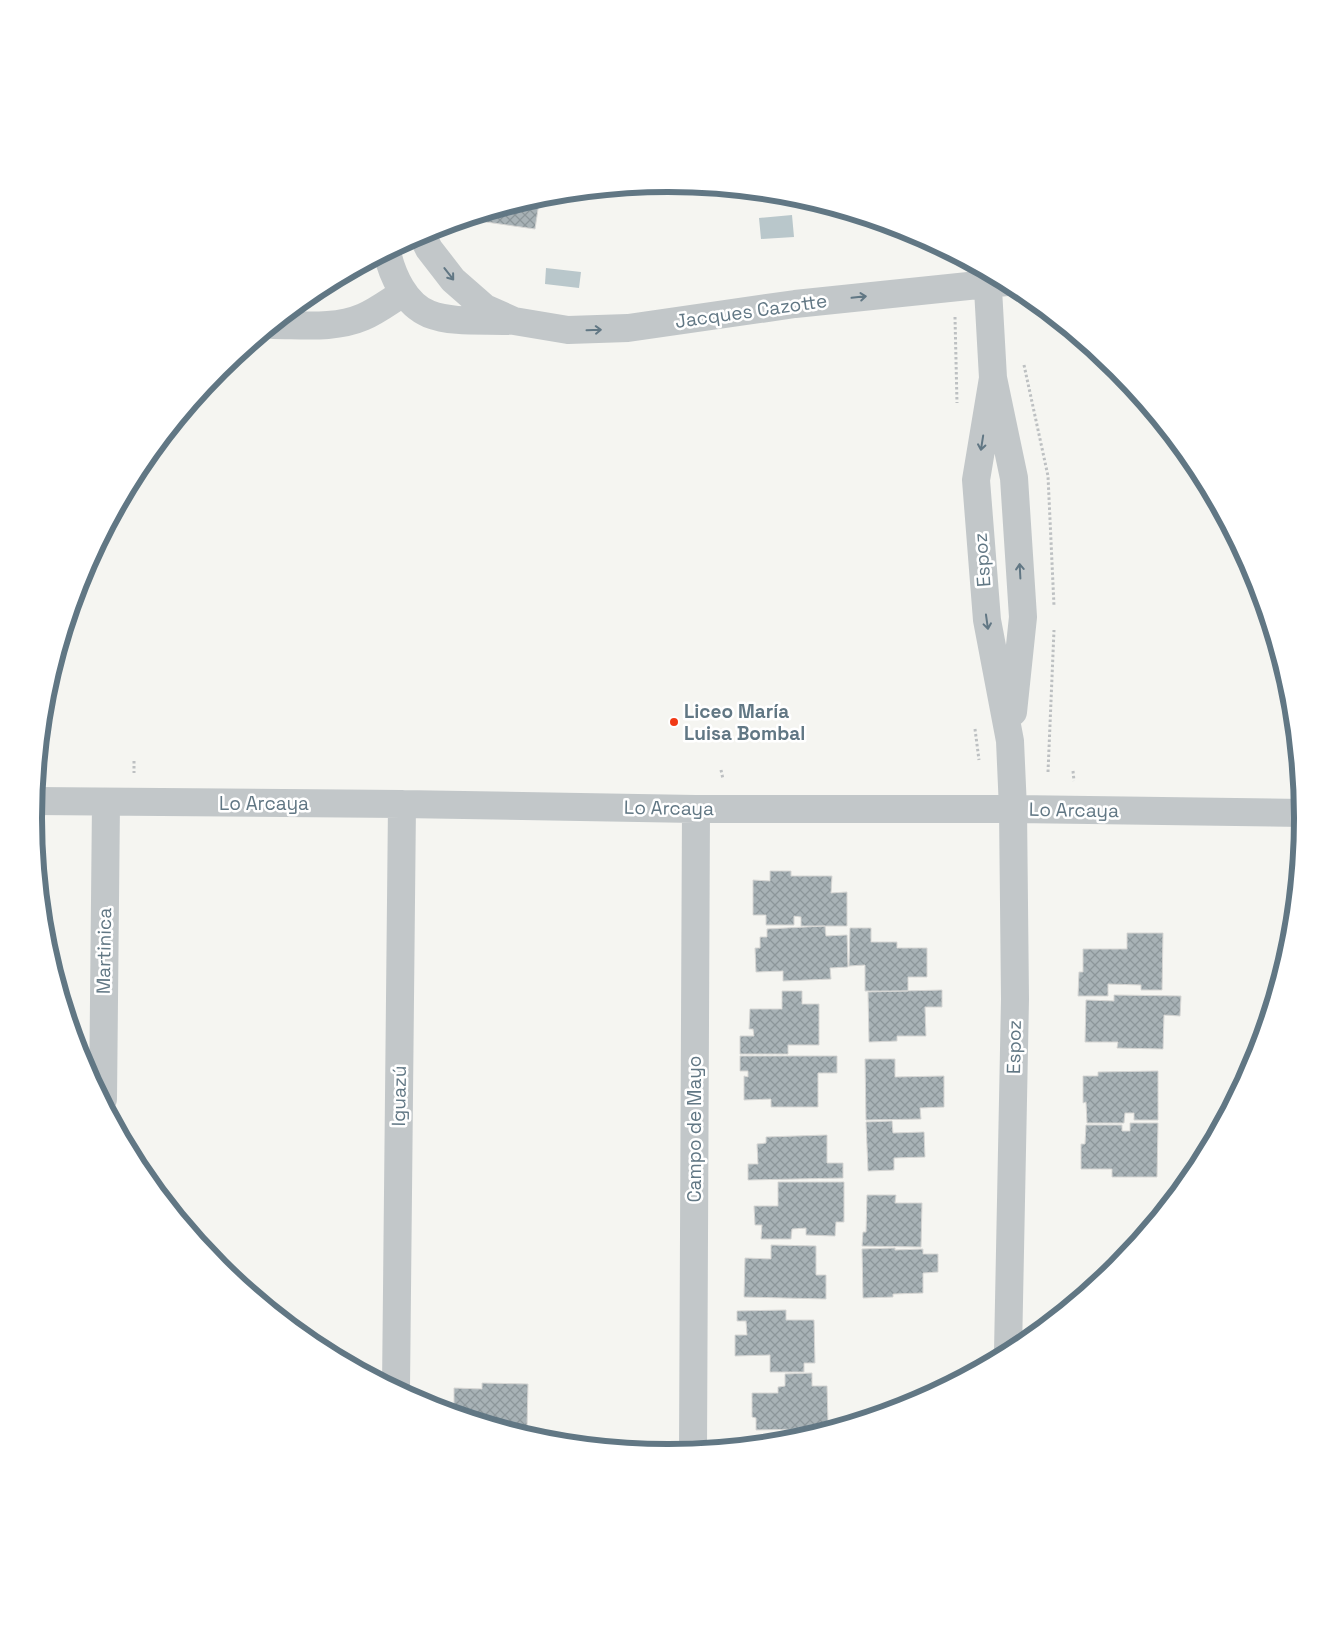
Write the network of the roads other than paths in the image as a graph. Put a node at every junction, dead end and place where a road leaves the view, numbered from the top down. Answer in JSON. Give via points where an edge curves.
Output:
{"nodes":[{"id":1,"x":425,"y":241,"type":"edge"},
{"id":2,"x":388,"y":258,"type":"edge"},
{"id":3,"x":989,"y":280,"type":"edge"},
{"id":4,"x":994,"y":283,"type":"edge"},
{"id":5,"x":404,"y":293,"type":"junction"},
{"id":6,"x":514,"y":322,"type":"junction"},
{"id":7,"x":282,"y":325,"type":"edge"},
{"id":8,"x":993,"y":378,"type":"junction"},
{"id":9,"x":1010,"y":741,"type":"junction"},
{"id":10,"x":43,"y":801,"type":"edge"},
{"id":11,"x":106,"y":802,"type":"junction"},
{"id":12,"x":402,"y":804,"type":"junction"},
{"id":13,"x":696,"y":809,"type":"junction"},
{"id":14,"x":1014,"y":809,"type":"junction"},
{"id":15,"x":1294,"y":813,"type":"edge"},
{"id":16,"x":103,"y":1086,"type":"edge"},
{"id":17,"x":1008,"y":1343,"type":"edge"},
{"id":18,"x":396,"y":1381,"type":"edge"},
{"id":19,"x":693,"y":1443,"type":"edge"}],
"edges":[{"from":1,"to":6,"type":"street","name":"Jacques Cazotte","one_way":true,"via":[[453,280],[485,308]]},
{"from":2,"to":5,"type":"street","name":"Jacques Cazotte"},
{"from":6,"to":3,"type":"street","name":"Jacques Cazotte","one_way":true,"via":[[568,330],[628,328]]},
{"from":4,"to":8,"type":"street","name":"Espoz"},
{"from":5,"to":6,"type":"street","name":"Jacques Cazotte","via":[[428,314]]},
{"from":5,"to":7,"type":"street","via":[[347,322]]},
{"from":9,"to":8,"type":"street","name":"Espoz","one_way":true,"via":[[1023,617],[1014,478]]},
{"from":8,"to":9,"type":"street","name":"Espoz","one_way":true,"via":[[976,480],[987,620]]},
{"from":9,"to":14,"type":"street","name":"Espoz"},
{"from":10,"to":11,"type":"street","name":"Lo Arcaya"},
{"from":11,"to":12,"type":"street","name":"Lo Arcaya"},
{"from":11,"to":16,"type":"street","name":"Martinica"},
{"from":12,"to":13,"type":"street","name":"Lo Arcaya"},
{"from":12,"to":18,"type":"street","name":"Iguazú"},
{"from":13,"to":14,"type":"street","name":"Lo Arcaya"},
{"from":13,"to":19,"type":"street","name":"Campo de Mayo"},
{"from":14,"to":15,"type":"street","name":"Lo Arcaya"},
{"from":14,"to":17,"type":"street","name":"Espoz"}]}
